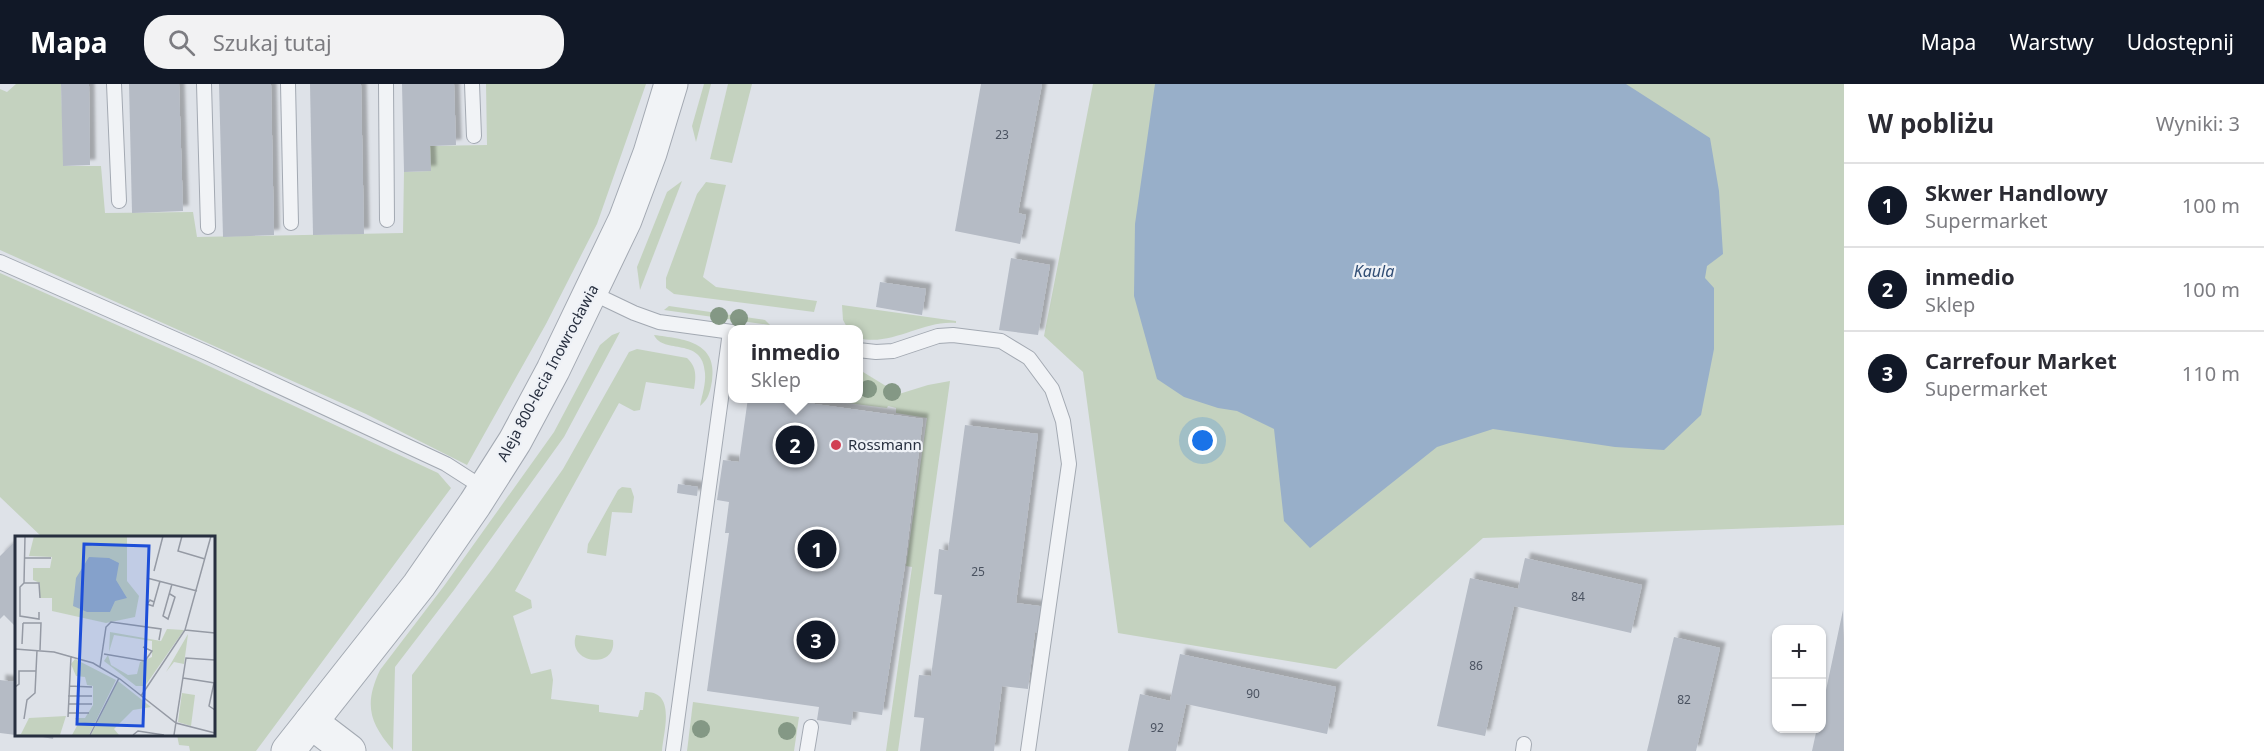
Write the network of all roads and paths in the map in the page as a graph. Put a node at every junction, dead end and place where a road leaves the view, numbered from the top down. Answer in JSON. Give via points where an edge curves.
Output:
{"nodes":[{"id":1,"x":114,"y":84,"type":"edge"},
{"id":2,"x":204,"y":84,"type":"edge"},
{"id":3,"x":288,"y":84,"type":"edge"},
{"id":4,"x":386,"y":84,"type":"edge"},
{"id":5,"x":472,"y":84,"type":"edge"},
{"id":6,"x":671,"y":84,"type":"edge"},
{"id":7,"x":474,"y":136,"type":"dead end"},
{"id":8,"x":119,"y":201,"type":"dead end"},
{"id":9,"x":387,"y":220,"type":"dead end"},
{"id":10,"x":291,"y":223,"type":"dead end"},
{"id":11,"x":208,"y":227,"type":"dead end"},
{"id":12,"x":0,"y":262,"type":"edge"},
{"id":13,"x":590,"y":292,"type":"junction"},
{"id":14,"x":728,"y":332,"type":"edge"},
{"id":15,"x":863,"y":351,"type":"edge"},
{"id":16,"x":728,"y":354,"type":"edge"},
{"id":17,"x":485,"y":489,"type":"junction"},
{"id":18,"x":310,"y":722,"type":"junction"},
{"id":19,"x":811,"y":727,"type":"dead end"},
{"id":20,"x":288,"y":751,"type":"edge"},
{"id":21,"x":349,"y":751,"type":"edge"},
{"id":22,"x":673,"y":751,"type":"edge"},
{"id":23,"x":807,"y":751,"type":"edge"},
{"id":24,"x":1028,"y":751,"type":"edge"}],
"edges":[{"from":1,"to":8,"type":"lane"},
{"from":2,"to":11,"type":"lane"},
{"from":3,"to":10,"type":"lane"},
{"from":4,"to":9,"type":"lane"},
{"from":5,"to":7,"type":"lane"},
{"from":6,"to":13,"type":"street","name":"Aleja 800-lecia Inowrocławia","via":[[625,220]]},
{"from":12,"to":17,"type":"lane","via":[[446,464]]},
{"from":13,"to":14,"type":"lane","via":[[659,322]]},
{"from":13,"to":17,"type":"street","name":"Aleja 800-lecia Inowrocławia","via":[[515,441]]},
{"from":15,"to":24,"type":"lane","via":[[893,351],[938,336],[1001,341],[1029,358],[1053,389],[1063,421],[1069,464]]},
{"from":16,"to":22,"type":"lane"},
{"from":17,"to":18,"type":"street","name":"Aleja 800-lecia Inowrocławia","via":[[419,585]]},
{"from":18,"to":20,"type":"street","name":"Aleja 800-lecia Inowrocławia"},
{"from":18,"to":21,"type":"street"},
{"from":19,"to":23,"type":"lane"}]}
